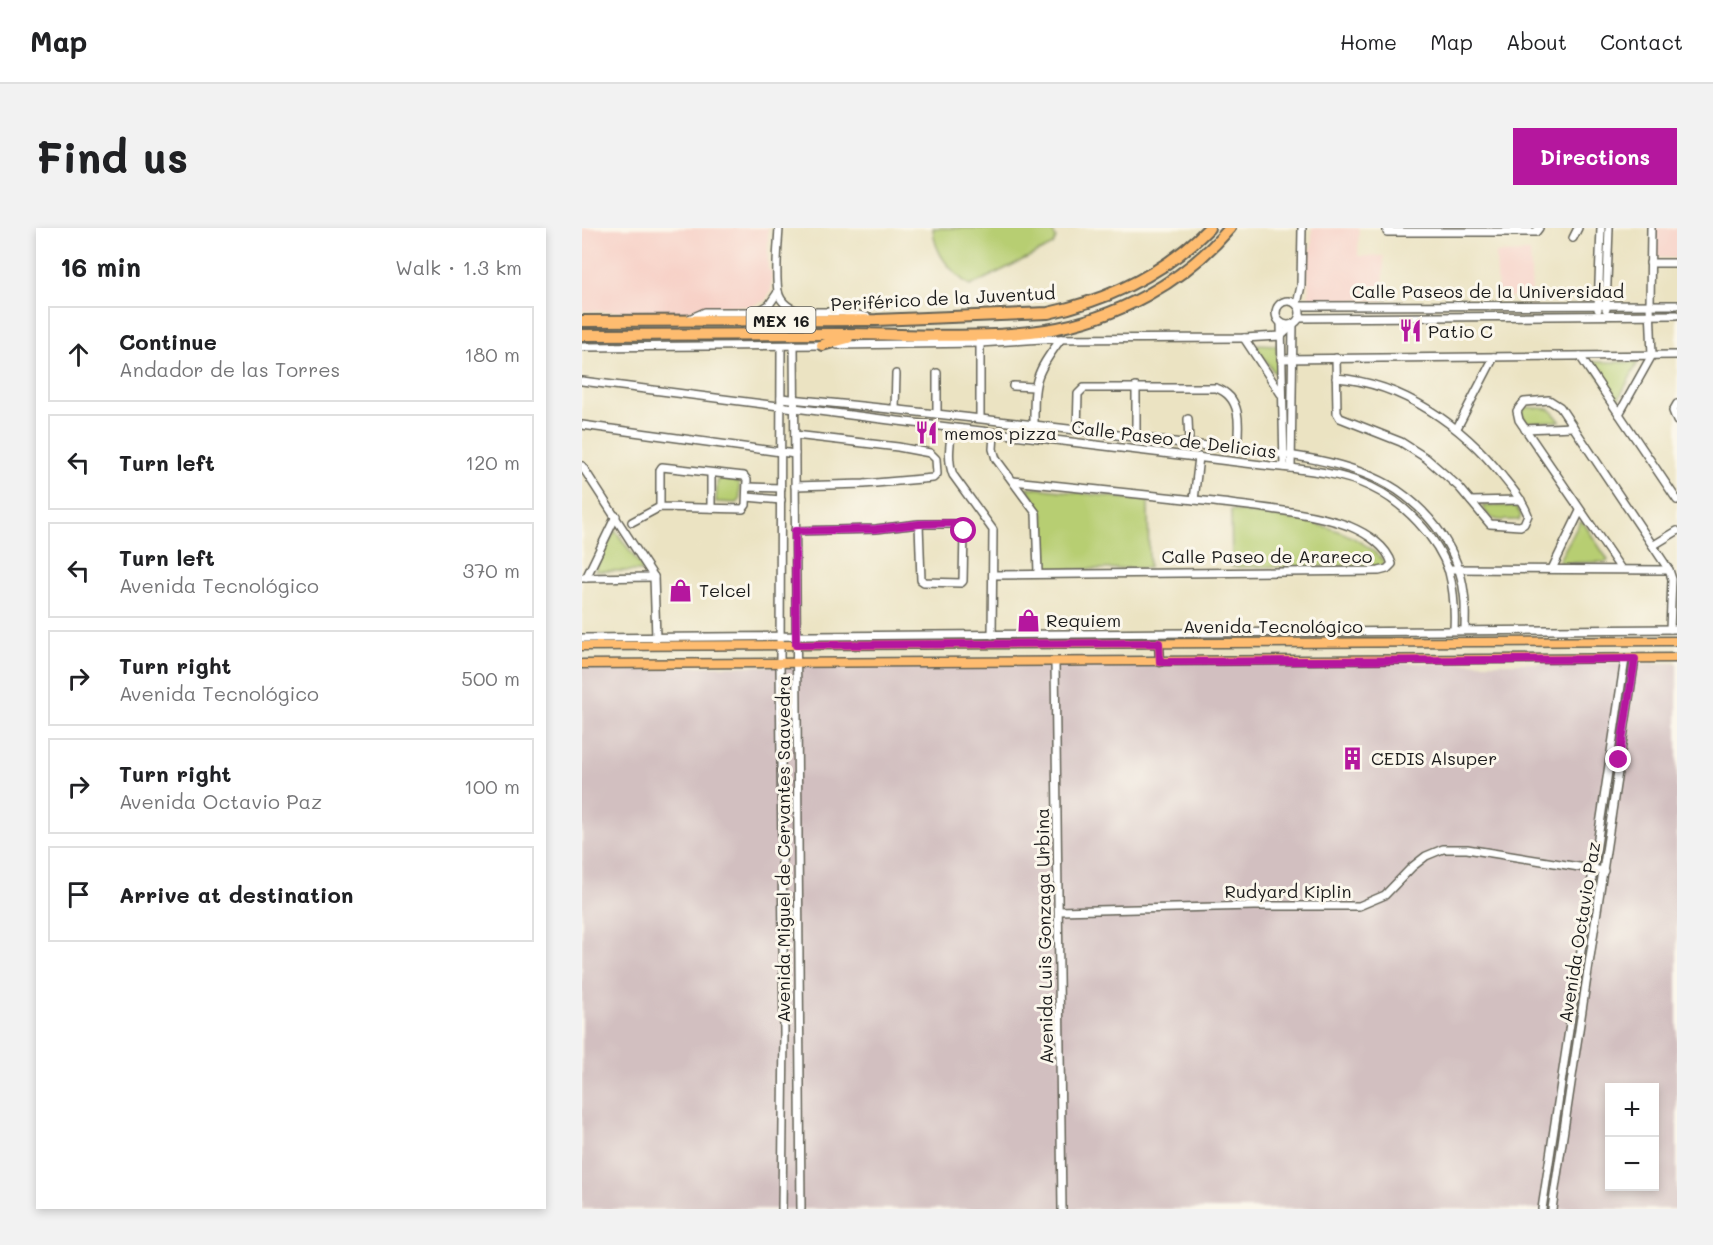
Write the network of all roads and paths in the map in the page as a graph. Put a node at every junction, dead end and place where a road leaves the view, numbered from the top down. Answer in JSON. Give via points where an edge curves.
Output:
{"nodes":[{"id":1,"x":779,"y":228,"type":"edge"},
{"id":2,"x":1209,"y":228,"type":"edge"},
{"id":3,"x":1230,"y":228,"type":"edge"},
{"id":4,"x":1302,"y":228,"type":"edge"},
{"id":5,"x":1578,"y":228,"type":"edge"},
{"id":6,"x":1601,"y":228,"type":"edge"},
{"id":7,"x":1609,"y":228,"type":"edge"},
{"id":8,"x":1651,"y":228,"type":"edge"},
{"id":9,"x":1539,"y":229,"type":"edge"},
{"id":10,"x":1387,"y":230,"type":"edge"},
{"id":11,"x":1573,"y":238,"type":"dead end"},
{"id":12,"x":1650,"y":263,"type":"junction"},
{"id":13,"x":1677,"y":263,"type":"edge"},
{"id":14,"x":778,"y":292,"type":"junction"},
{"id":15,"x":1297,"y":305,"type":"junction"},
{"id":16,"x":1677,"y":305,"type":"edge"},
{"id":17,"x":1602,"y":306,"type":"junction"},
{"id":18,"x":1650,"y":306,"type":"junction"},
{"id":19,"x":1348,"y":307,"type":"junction"},
{"id":20,"x":1474,"y":307,"type":"junction"},
{"id":21,"x":1602,"y":315,"type":"junction"},
{"id":22,"x":1650,"y":315,"type":"junction"},
{"id":23,"x":1677,"y":315,"type":"edge"},
{"id":24,"x":1475,"y":317,"type":"junction"},
{"id":25,"x":1349,"y":318,"type":"junction"},
{"id":26,"x":687,"y":320,"type":"junction"},
{"id":27,"x":876,"y":320,"type":"junction"},
{"id":28,"x":582,"y":321,"type":"edge"},
{"id":29,"x":1281,"y":322,"type":"junction"},
{"id":30,"x":1295,"y":323,"type":"junction"},
{"id":31,"x":865,"y":334,"type":"junction"},
{"id":32,"x":1003,"y":334,"type":"junction"},
{"id":33,"x":582,"y":335,"type":"edge"},
{"id":34,"x":1281,"y":336,"type":"junction"},
{"id":35,"x":1244,"y":338,"type":"junction"},
{"id":36,"x":1042,"y":339,"type":"junction"},
{"id":37,"x":1061,"y":339,"type":"junction"},
{"id":38,"x":980,"y":343,"type":"junction"},
{"id":39,"x":794,"y":345,"type":"junction"},
{"id":40,"x":822,"y":345,"type":"junction"},
{"id":41,"x":781,"y":346,"type":"junction"},
{"id":42,"x":582,"y":347,"type":"edge"},
{"id":43,"x":1652,"y":355,"type":"junction"},
{"id":44,"x":1677,"y":355,"type":"edge"},
{"id":45,"x":1580,"y":356,"type":"junction"},
{"id":46,"x":1494,"y":357,"type":"junction"},
{"id":47,"x":1281,"y":358,"type":"junction"},
{"id":48,"x":1292,"y":358,"type":"junction"},
{"id":49,"x":1336,"y":358,"type":"junction"},
{"id":50,"x":937,"y":373,"type":"dead end"},
{"id":51,"x":896,"y":374,"type":"dead end"},
{"id":52,"x":1336,"y":378,"type":"junction"},
{"id":53,"x":582,"y":381,"type":"edge"},
{"id":54,"x":1013,"y":386,"type":"dead end"},
{"id":55,"x":1034,"y":387,"type":"junction"},
{"id":56,"x":1136,"y":387,"type":"junction"},
{"id":57,"x":1282,"y":395,"type":"junction"},
{"id":58,"x":781,"y":398,"type":"junction"},
{"id":59,"x":795,"y":399,"type":"junction"},
{"id":60,"x":1677,"y":404,"type":"edge"},
{"id":61,"x":781,"y":406,"type":"junction"},
{"id":62,"x":795,"y":408,"type":"junction"},
{"id":63,"x":895,"y":410,"type":"junction"},
{"id":64,"x":937,"y":414,"type":"junction"},
{"id":65,"x":1619,"y":414,"type":"junction"},
{"id":66,"x":980,"y":418,"type":"junction"},
{"id":67,"x":1188,"y":418,"type":"dead end"},
{"id":68,"x":1677,"y":421,"type":"edge"},
{"id":69,"x":1034,"y":424,"type":"junction"},
{"id":70,"x":582,"y":425,"type":"edge"},
{"id":71,"x":1573,"y":427,"type":"junction"},
{"id":72,"x":952,"y":428,"type":"junction"},
{"id":73,"x":1457,"y":428,"type":"junction"},
{"id":74,"x":1525,"y":429,"type":"junction"},
{"id":75,"x":1077,"y":431,"type":"junction"},
{"id":76,"x":994,"y":434,"type":"junction"},
{"id":77,"x":795,"y":435,"type":"junction"},
{"id":78,"x":1136,"y":437,"type":"junction"},
{"id":79,"x":1189,"y":444,"type":"junction"},
{"id":80,"x":1238,"y":449,"type":"junction"},
{"id":81,"x":781,"y":452,"type":"junction"},
{"id":82,"x":795,"y":454,"type":"junction"},
{"id":83,"x":1288,"y":456,"type":"junction"},
{"id":84,"x":1199,"y":457,"type":"junction"},
{"id":85,"x":582,"y":466,"type":"edge"},
{"id":86,"x":1288,"y":468,"type":"junction"},
{"id":87,"x":711,"y":473,"type":"junction"},
{"id":88,"x":1013,"y":481,"type":"junction"},
{"id":89,"x":795,"y":486,"type":"junction"},
{"id":90,"x":747,"y":487,"type":"junction"},
{"id":91,"x":781,"y":488,"type":"junction"},
{"id":92,"x":747,"y":497,"type":"junction"},
{"id":93,"x":781,"y":500,"type":"junction"},
{"id":94,"x":1194,"y":500,"type":"junction"},
{"id":95,"x":1521,"y":500,"type":"junction"},
{"id":96,"x":1677,"y":500,"type":"edge"},
{"id":97,"x":1471,"y":501,"type":"junction"},
{"id":98,"x":660,"y":507,"type":"junction"},
{"id":99,"x":711,"y":508,"type":"junction"},
{"id":100,"x":1580,"y":511,"type":"junction"},
{"id":101,"x":616,"y":516,"type":"junction"},
{"id":102,"x":632,"y":522,"type":"dead end"},
{"id":103,"x":919,"y":524,"type":"junction"},
{"id":104,"x":795,"y":531,"type":"junction"},
{"id":105,"x":1677,"y":531,"type":"edge"},
{"id":106,"x":1654,"y":545,"type":"junction"},
{"id":107,"x":1448,"y":569,"type":"junction"},
{"id":108,"x":1459,"y":569,"type":"junction"},
{"id":109,"x":1552,"y":569,"type":"junction"},
{"id":110,"x":1621,"y":569,"type":"junction"},
{"id":111,"x":1669,"y":570,"type":"junction"},
{"id":112,"x":796,"y":573,"type":"junction"},
{"id":113,"x":1038,"y":573,"type":"junction"},
{"id":114,"x":781,"y":574,"type":"junction"},
{"id":115,"x":993,"y":574,"type":"junction"},
{"id":116,"x":654,"y":577,"type":"junction"},
{"id":117,"x":584,"y":578,"type":"edge"},
{"id":118,"x":1674,"y":629,"type":"edge"},
{"id":119,"x":1454,"y":630,"type":"junction"},
{"id":120,"x":1465,"y":630,"type":"junction"},
{"id":121,"x":992,"y":635,"type":"junction"},
{"id":122,"x":582,"y":638,"type":"edge"},
{"id":123,"x":656,"y":638,"type":"junction"},
{"id":124,"x":796,"y":640,"type":"junction"},
{"id":125,"x":781,"y":641,"type":"junction"},
{"id":126,"x":1677,"y":641,"type":"edge"},
{"id":127,"x":1159,"y":643,"type":"junction"},
{"id":128,"x":582,"y":646,"type":"edge"},
{"id":129,"x":1677,"y":658,"type":"edge"},
{"id":130,"x":1625,"y":659,"type":"junction"},
{"id":131,"x":1635,"y":659,"type":"junction"},
{"id":132,"x":1055,"y":662,"type":"junction"},
{"id":133,"x":1160,"y":662,"type":"junction"},
{"id":134,"x":582,"y":664,"type":"edge"},
{"id":135,"x":796,"y":664,"type":"junction"},
{"id":136,"x":780,"y":665,"type":"junction"},
{"id":137,"x":796,"y":693,"type":"junction"},
{"id":138,"x":781,"y":694,"type":"junction"},
{"id":139,"x":1594,"y":869,"type":"junction"},
{"id":140,"x":1604,"y":871,"type":"junction"},
{"id":141,"x":797,"y":894,"type":"junction"},
{"id":142,"x":783,"y":895,"type":"junction"},
{"id":143,"x":1059,"y":911,"type":"junction"},
{"id":144,"x":782,"y":1209,"type":"edge"},
{"id":145,"x":801,"y":1209,"type":"edge"},
{"id":146,"x":1062,"y":1209,"type":"edge"},
{"id":147,"x":1542,"y":1209,"type":"edge"},
{"id":148,"x":1552,"y":1209,"type":"edge"}],
"edges":[{"from":1,"to":14,"type":"street"},
{"from":2,"to":27,"type":"highway","name":"Periférico de la Juventud","number":"MEX 16","via":[[1146,277],[1122,290],[1066,309],[1031,315]]},
{"from":3,"to":32,"type":"highway","name":"Periférico de la Juventud","number":"MEX 16","via":[[1200,257],[1146,296],[1084,321],[1048,330]]},
{"from":4,"to":15,"type":"street"},
{"from":5,"to":11,"type":"street"},
{"from":6,"to":17,"type":"street"},
{"from":7,"to":17,"type":"street"},
{"from":8,"to":12,"type":"street"},
{"from":9,"to":10,"type":"street"},
{"from":12,"to":13,"type":"street"},
{"from":12,"to":18,"type":"street"},
{"from":14,"to":26,"type":"street","via":[[757,312],[705,312]]},
{"from":14,"to":27,"type":"street","via":[[786,305],[795,310],[850,313]]},
{"from":15,"to":19,"type":"street","name":"Calle Paseos de la Universidad"},
{"from":15,"to":29,"type":"street","via":[[1286,301],[1279,305],[1276,316]]},
{"from":15,"to":30,"type":"street","via":[[1300,312]]},
{"from":16,"to":18,"type":"street","name":"Calle Paseos de la Universidad"},
{"from":17,"to":18,"type":"street","name":"Calle Paseos de la Universidad"},
{"from":17,"to":20,"type":"street","name":"Calle Paseos de la Universidad"},
{"from":17,"to":21,"type":"street"},
{"from":18,"to":22,"type":"street"},
{"from":19,"to":20,"type":"street","name":"Calle Paseos de la Universidad"},
{"from":19,"to":25,"type":"street"},
{"from":20,"to":24,"type":"street"},
{"from":21,"to":22,"type":"street","name":"Calle Paseos de la Universidad"},
{"from":21,"to":24,"type":"street","name":"Calle Paseos de la Universidad"},
{"from":22,"to":23,"type":"street","name":"Calle Paseos de la Universidad"},
{"from":22,"to":43,"type":"street"},
{"from":24,"to":25,"type":"street","name":"Calle Paseos de la Universidad"},
{"from":25,"to":30,"type":"street","name":"Calle Paseos de la Universidad"},
{"from":26,"to":27,"type":"highway","name":"Periférico de la Juventud","number":"MEX 16"},
{"from":26,"to":28,"type":"highway","name":"Periférico de la Juventud","number":"MEX 16"},
{"from":29,"to":30,"type":"street"},
{"from":29,"to":34,"type":"street"},
{"from":30,"to":34,"type":"street"},
{"from":30,"to":48,"type":"street"},
{"from":31,"to":32,"type":"highway","name":"Periférico de la Juventud","number":"MEX 16"},
{"from":31,"to":33,"type":"highway","name":"Periférico de la Juventud","number":"MEX 16"},
{"from":31,"to":40,"type":"highway"},
{"from":32,"to":36,"type":"highway"},
{"from":34,"to":35,"type":"street"},
{"from":34,"to":47,"type":"street"},
{"from":35,"to":37,"type":"street"},
{"from":35,"to":57,"type":"street"},
{"from":36,"to":37,"type":"street"},
{"from":36,"to":38,"type":"street"},
{"from":37,"to":55,"type":"street","via":[[1042,365]]},
{"from":38,"to":40,"type":"street"},
{"from":38,"to":66,"type":"street"},
{"from":39,"to":40,"type":"street"},
{"from":39,"to":41,"type":"street"},
{"from":39,"to":59,"type":"street","name":"Avenida Miguel de Cervantes Saavedra"},
{"from":41,"to":42,"type":"street"},
{"from":41,"to":58,"type":"street","name":"Avenida Miguel de Cervantes Saavedra"},
{"from":43,"to":44,"type":"street"},
{"from":43,"to":45,"type":"street"},
{"from":43,"to":65,"type":"street"},
{"from":45,"to":46,"type":"street"},
{"from":45,"to":65,"type":"street"},
{"from":46,"to":49,"type":"street"},
{"from":46,"to":73,"type":"street"},
{"from":47,"to":48,"type":"street"},
{"from":47,"to":57,"type":"street"},
{"from":48,"to":49,"type":"street"},
{"from":48,"to":83,"type":"street"},
{"from":49,"to":52,"type":"street"},
{"from":50,"to":64,"type":"street"},
{"from":51,"to":63,"type":"street"},
{"from":52,"to":73,"type":"street","via":[[1378,386],[1405,397]]},
{"from":52,"to":97,"type":"street","via":[[1340,418],[1401,442],[1445,473]]},
{"from":53,"to":61,"type":"street","name":"Calle Paseo de Delicias"},
{"from":54,"to":55,"type":"street"},
{"from":55,"to":69,"type":"street"},
{"from":56,"to":75,"type":"street","via":[[1082,389]]},
{"from":56,"to":78,"type":"street"},
{"from":56,"to":80,"type":"street","via":[[1223,390],[1237,406]]},
{"from":57,"to":83,"type":"street"},
{"from":58,"to":59,"type":"street","name":"Calle Paseo de Delicias"},
{"from":58,"to":61,"type":"street","name":"Avenida Miguel de Cervantes Saavedra"},
{"from":59,"to":62,"type":"street","name":"Avenida Miguel de Cervantes Saavedra"},
{"from":59,"to":63,"type":"street","name":"Calle Paseo de Delicias"},
{"from":60,"to":68,"type":"street","via":[[1673,411]]},
{"from":61,"to":62,"type":"street","name":"Calle Paseo de Delicias"},
{"from":61,"to":81,"type":"street","name":"Avenida Miguel de Cervantes Saavedra"},
{"from":62,"to":72,"type":"street","name":"Calle Paseo de Delicias"},
{"from":62,"to":77,"type":"street","name":"Avenida Miguel de Cervantes Saavedra"},
{"from":63,"to":64,"type":"street","name":"Calle Paseo de Delicias"},
{"from":64,"to":66,"type":"street","name":"Calle Paseo de Delicias"},
{"from":65,"to":96,"type":"street"},
{"from":66,"to":69,"type":"street","name":"Calle Paseo de Delicias"},
{"from":67,"to":79,"type":"street"},
{"from":69,"to":75,"type":"street","name":"Calle Paseo de Delicias"},
{"from":70,"to":81,"type":"street"},
{"from":71,"to":74,"type":"street"},
{"from":71,"to":74,"type":"street","via":[[1556,403],[1542,400],[1524,402],[1518,407],[1516,415]]},
{"from":71,"to":106,"type":"street"},
{"from":72,"to":76,"type":"street","name":"Calle Paseo de Delicias"},
{"from":72,"to":115,"type":"street","via":[[950,467],[993,530]]},
{"from":73,"to":95,"type":"street","via":[[1490,460]]},
{"from":74,"to":100,"type":"street"},
{"from":75,"to":78,"type":"street","name":"Calle Paseo de Delicias"},
{"from":76,"to":84,"type":"street","name":"Calle Paseo de Delicias"},
{"from":76,"to":88,"type":"street","via":[[996,459]]},
{"from":77,"to":82,"type":"street","name":"Avenida Miguel de Cervantes Saavedra"},
{"from":77,"to":89,"type":"street","via":[[930,453],[936,459],[937,474],[933,478],[864,484]]},
{"from":78,"to":79,"type":"street","name":"Calle Paseo de Delicias"},
{"from":79,"to":80,"type":"street","name":"Calle Paseo de Delicias"},
{"from":80,"to":83,"type":"street","name":"Calle Paseo de Delicias"},
{"from":81,"to":82,"type":"street"},
{"from":81,"to":91,"type":"street","name":"Avenida Miguel de Cervantes Saavedra"},
{"from":82,"to":89,"type":"street","name":"Avenida Miguel de Cervantes Saavedra"},
{"from":83,"to":86,"type":"street"},
{"from":83,"to":108,"type":"street","name":"Calle Paseo de Delicias","via":[[1347,467],[1396,490],[1434,524]]},
{"from":84,"to":86,"type":"street","name":"Calle Paseo de Delicias"},
{"from":84,"to":94,"type":"street"},
{"from":85,"to":101,"type":"street"},
{"from":86,"to":107,"type":"street","name":"Calle Paseo de Delicias","via":[[1358,481],[1389,497],[1420,524]]},
{"from":87,"to":90,"type":"street","via":[[744,476]]},
{"from":87,"to":98,"type":"street","via":[[662,467]]},
{"from":87,"to":99,"type":"street"},
{"from":88,"to":94,"type":"street","name":"Calle Paseo de Arareco"},
{"from":88,"to":113,"type":"street","via":[[1036,513]]},
{"from":89,"to":104,"type":"street","name":"Avenida Miguel de Cervantes Saavedra"},
{"from":90,"to":91,"type":"street"},
{"from":90,"to":92,"type":"street"},
{"from":91,"to":93,"type":"street","name":"Avenida Miguel de Cervantes Saavedra"},
{"from":92,"to":93,"type":"street"},
{"from":92,"to":99,"type":"street","via":[[743,508]]},
{"from":93,"to":114,"type":"street","name":"Avenida Miguel de Cervantes Saavedra"},
{"from":94,"to":113,"type":"street","name":"Calle Paseo de Arareco","via":[[1326,519],[1348,526],[1382,548],[1391,567],[1378,571]]},
{"from":95,"to":97,"type":"street"},
{"from":95,"to":97,"type":"street","via":[[1528,515],[1520,526],[1492,525]]},
{"from":98,"to":99,"type":"street"},
{"from":98,"to":102,"type":"street"},
{"from":100,"to":109,"type":"street"},
{"from":100,"to":110,"type":"street"},
{"from":101,"to":116,"type":"street"},
{"from":101,"to":117,"type":"street"},
{"from":103,"to":103,"type":"street","via":[[955,523],[963,527],[962,583],[921,580]]},
{"from":103,"to":104,"type":"street"},
{"from":104,"to":112,"type":"street","name":"Avenida Miguel de Cervantes Saavedra"},
{"from":105,"to":106,"type":"street"},
{"from":106,"to":111,"type":"street"},
{"from":107,"to":108,"type":"street"},
{"from":107,"to":119,"type":"street","name":"Calle Paseo de Delicias"},
{"from":108,"to":109,"type":"street"},
{"from":108,"to":120,"type":"street","name":"Calle Paseo de Delicias"},
{"from":109,"to":110,"type":"street"},
{"from":110,"to":111,"type":"street"},
{"from":111,"to":118,"type":"street"},
{"from":112,"to":114,"type":"street"},
{"from":112,"to":124,"type":"street","name":"Avenida Miguel de Cervantes Saavedra"},
{"from":113,"to":115,"type":"street","name":"Calle Paseo de Arareco"},
{"from":114,"to":125,"type":"street","name":"Avenida Miguel de Cervantes Saavedra"},
{"from":115,"to":121,"type":"street"},
{"from":116,"to":117,"type":"street"},
{"from":116,"to":123,"type":"street"},
{"from":118,"to":120,"type":"street"},
{"from":119,"to":120,"type":"street"},
{"from":119,"to":121,"type":"street"},
{"from":121,"to":124,"type":"street"},
{"from":122,"to":123,"type":"street"},
{"from":123,"to":125,"type":"street"},
{"from":124,"to":125,"type":"main road","name":"Avenida Tecnológico"},
{"from":124,"to":127,"type":"main road","name":"Avenida Tecnológico"},
{"from":124,"to":135,"type":"street","name":"Avenida Miguel de Cervantes Saavedra"},
{"from":125,"to":128,"type":"main road","name":"Avenida Tecnológico"},
{"from":125,"to":136,"type":"street","name":"Avenida Miguel de Cervantes Saavedra"},
{"from":126,"to":127,"type":"main road","name":"Avenida Tecnológico"},
{"from":127,"to":133,"type":"main road"},
{"from":129,"to":131,"type":"main road","name":"Avenida Tecnológico"},
{"from":130,"to":131,"type":"main road","name":"Avenida Tecnológico"},
{"from":130,"to":133,"type":"main road","name":"Avenida Tecnológico"},
{"from":130,"to":139,"type":"street","name":"Avenida Octavio Paz"},
{"from":131,"to":140,"type":"street","name":"Avenida Octavio Paz"},
{"from":132,"to":133,"type":"main road","name":"Avenida Tecnológico"},
{"from":132,"to":135,"type":"main road","name":"Avenida Tecnológico"},
{"from":132,"to":143,"type":"street","name":"Avenida Luis Gonzaga Urbina"},
{"from":134,"to":136,"type":"main road","name":"Avenida Tecnológico"},
{"from":135,"to":136,"type":"main road","name":"Avenida Tecnológico"},
{"from":135,"to":137,"type":"street","name":"Avenida Miguel de Cervantes Saavedra"},
{"from":136,"to":138,"type":"street","name":"Avenida Miguel de Cervantes Saavedra"},
{"from":137,"to":138,"type":"street"},
{"from":137,"to":141,"type":"street","name":"Avenida Miguel de Cervantes Saavedra"},
{"from":138,"to":142,"type":"street","name":"Avenida Miguel de Cervantes Saavedra"},
{"from":139,"to":140,"type":"street","name":"Rudyard Kiplin"},
{"from":139,"to":143,"type":"street","name":"Rudyard Kiplin","via":[[1467,849],[1443,849],[1412,867],[1385,895],[1359,906]]},
{"from":139,"to":147,"type":"street","name":"Avenida Octavio Paz"},
{"from":140,"to":148,"type":"street","name":"Avenida Octavio Paz"},
{"from":141,"to":142,"type":"street"},
{"from":141,"to":145,"type":"street","name":"Avenida Miguel de Cervantes Saavedra"},
{"from":142,"to":144,"type":"street","name":"Avenida Miguel de Cervantes Saavedra"},
{"from":143,"to":146,"type":"street","name":"Avenida Luis Gonzaga Urbina"}]}
